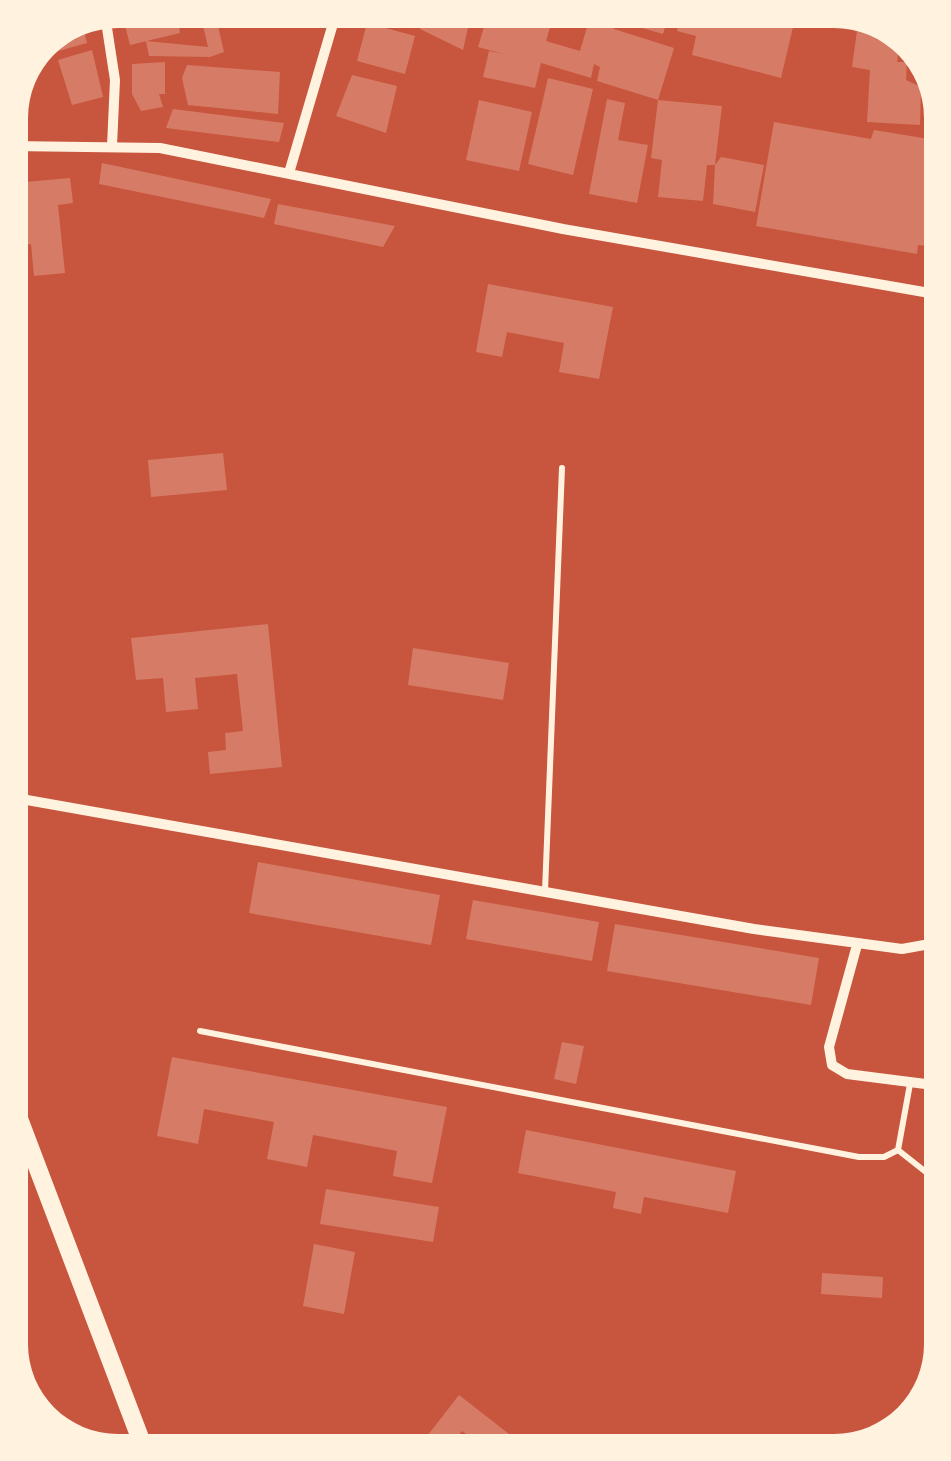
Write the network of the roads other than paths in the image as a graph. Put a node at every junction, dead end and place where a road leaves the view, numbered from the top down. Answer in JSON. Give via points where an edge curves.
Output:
{"nodes":[{"id":1,"x":331,"y":28,"type":"edge"},
{"id":2,"x":107,"y":29,"type":"edge"},
{"id":3,"x":28,"y":146,"type":"edge"},
{"id":4,"x":112,"y":146,"type":"junction"},
{"id":5,"x":289,"y":173,"type":"junction"},
{"id":6,"x":924,"y":292,"type":"edge"},
{"id":7,"x":562,"y":468,"type":"dead end"},
{"id":8,"x":28,"y":800,"type":"edge"},
{"id":9,"x":545,"y":890,"type":"junction"},
{"id":10,"x":857,"y":944,"type":"junction"},
{"id":11,"x":924,"y":945,"type":"edge"},
{"id":12,"x":200,"y":1031,"type":"dead end"},
{"id":13,"x":910,"y":1084,"type":"junction"},
{"id":14,"x":924,"y":1085,"type":"edge"},
{"id":15,"x":28,"y":1142,"type":"edge"},
{"id":16,"x":898,"y":1150,"type":"junction"},
{"id":17,"x":924,"y":1171,"type":"edge"},
{"id":18,"x":138,"y":1433,"type":"edge"}],
"edges":[{"from":1,"to":5,"type":"street"},
{"from":2,"to":4,"type":"street","via":[[115,80]]},
{"from":3,"to":4,"type":"street"},
{"from":4,"to":5,"type":"street","via":[[160,148]]},
{"from":5,"to":6,"type":"street"},
{"from":7,"to":9,"type":"lane"},
{"from":8,"to":9,"type":"street"},
{"from":9,"to":10,"type":"street"},
{"from":10,"to":11,"type":"street"},
{"from":10,"to":13,"type":"street","via":[[829,1047],[832,1065],[847,1074]]},
{"from":12,"to":16,"type":"lane","via":[[858,1157]]},
{"from":13,"to":14,"type":"street"},
{"from":13,"to":16,"type":"lane"},
{"from":15,"to":18,"type":"main road"},
{"from":16,"to":17,"type":"lane"}]}
